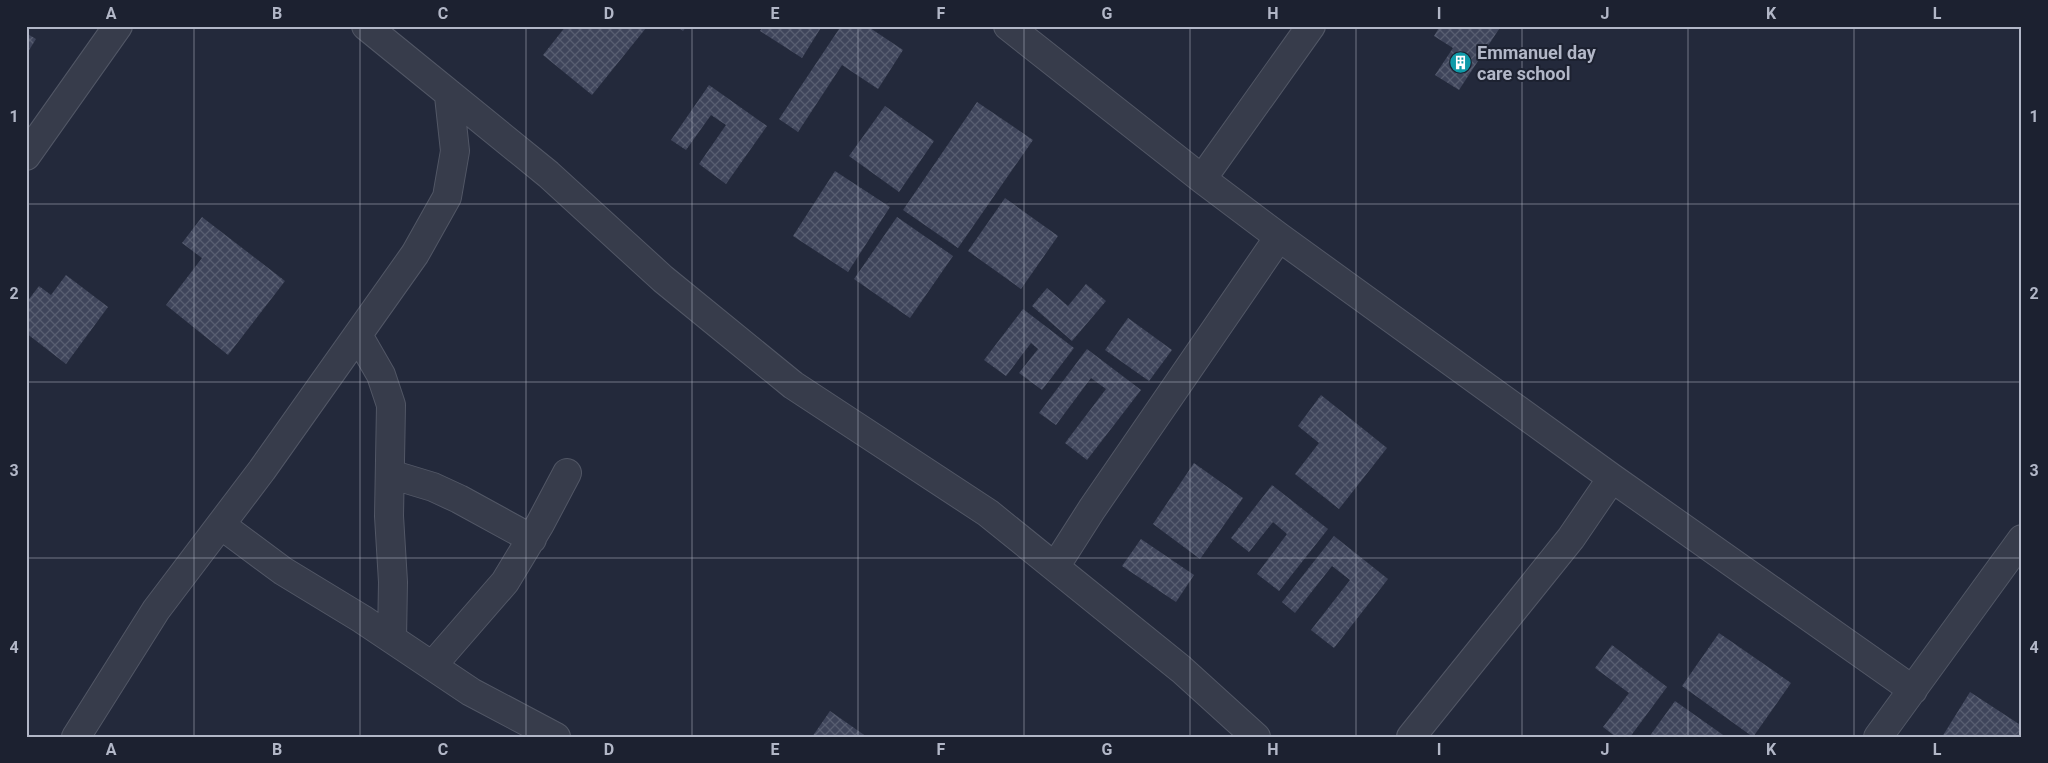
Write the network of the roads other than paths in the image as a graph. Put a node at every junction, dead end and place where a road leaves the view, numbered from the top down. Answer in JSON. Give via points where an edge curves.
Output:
{"nodes":[{"id":1,"x":118,"y":26,"type":"edge"},
{"id":2,"x":366,"y":26,"type":"edge"},
{"id":3,"x":1008,"y":26,"type":"edge"},
{"id":4,"x":1310,"y":26,"type":"edge"},
{"id":5,"x":449,"y":96,"type":"junction"},
{"id":6,"x":26,"y":156,"type":"edge"},
{"id":7,"x":1202,"y":179,"type":"junction"},
{"id":8,"x":1279,"y":237,"type":"junction"},
{"id":9,"x":358,"y":335,"type":"junction"},
{"id":10,"x":567,"y":473,"type":"dead end"},
{"id":11,"x":390,"y":474,"type":"junction"},
{"id":12,"x":1612,"y":478,"type":"junction"},
{"id":13,"x":221,"y":525,"type":"junction"},
{"id":14,"x":532,"y":539,"type":"junction"},
{"id":15,"x":2022,"y":539,"type":"edge"},
{"id":16,"x":1055,"y":567,"type":"junction"},
{"id":17,"x":392,"y":639,"type":"junction"},
{"id":18,"x":432,"y":666,"type":"junction"},
{"id":19,"x":1913,"y":690,"type":"junction"},
{"id":20,"x":76,"y":737,"type":"edge"},
{"id":21,"x":556,"y":737,"type":"edge"},
{"id":22,"x":1256,"y":737,"type":"edge"},
{"id":23,"x":1412,"y":737,"type":"edge"},
{"id":24,"x":1878,"y":737,"type":"edge"}],
"edges":[{"from":1,"to":6,"type":"street"},
{"from":2,"to":5,"type":"street"},
{"from":3,"to":7,"type":"street"},
{"from":4,"to":7,"type":"street"},
{"from":5,"to":9,"type":"street","via":[[454,152],[447,197],[415,254]]},
{"from":5,"to":16,"type":"street","via":[[548,174],[663,279],[793,385],[988,513]]},
{"from":7,"to":8,"type":"street"},
{"from":8,"to":12,"type":"street"},
{"from":8,"to":16,"type":"street"},
{"from":9,"to":11,"type":"street","via":[[381,375],[392,405]]},
{"from":9,"to":13,"type":"street"},
{"from":10,"to":14,"type":"street"},
{"from":11,"to":14,"type":"street","via":[[433,487]]},
{"from":11,"to":17,"type":"street"},
{"from":12,"to":19,"type":"street"},
{"from":12,"to":23,"type":"street","via":[[1571,538]]},
{"from":13,"to":17,"type":"street","via":[[283,571]]},
{"from":13,"to":20,"type":"street","via":[[156,610]]},
{"from":14,"to":18,"type":"street","via":[[505,582]]},
{"from":15,"to":19,"type":"street"},
{"from":16,"to":22,"type":"street","via":[[1181,668]]},
{"from":17,"to":18,"type":"street"},
{"from":18,"to":21,"type":"street","via":[[471,692]]},
{"from":19,"to":24,"type":"street"}]}
